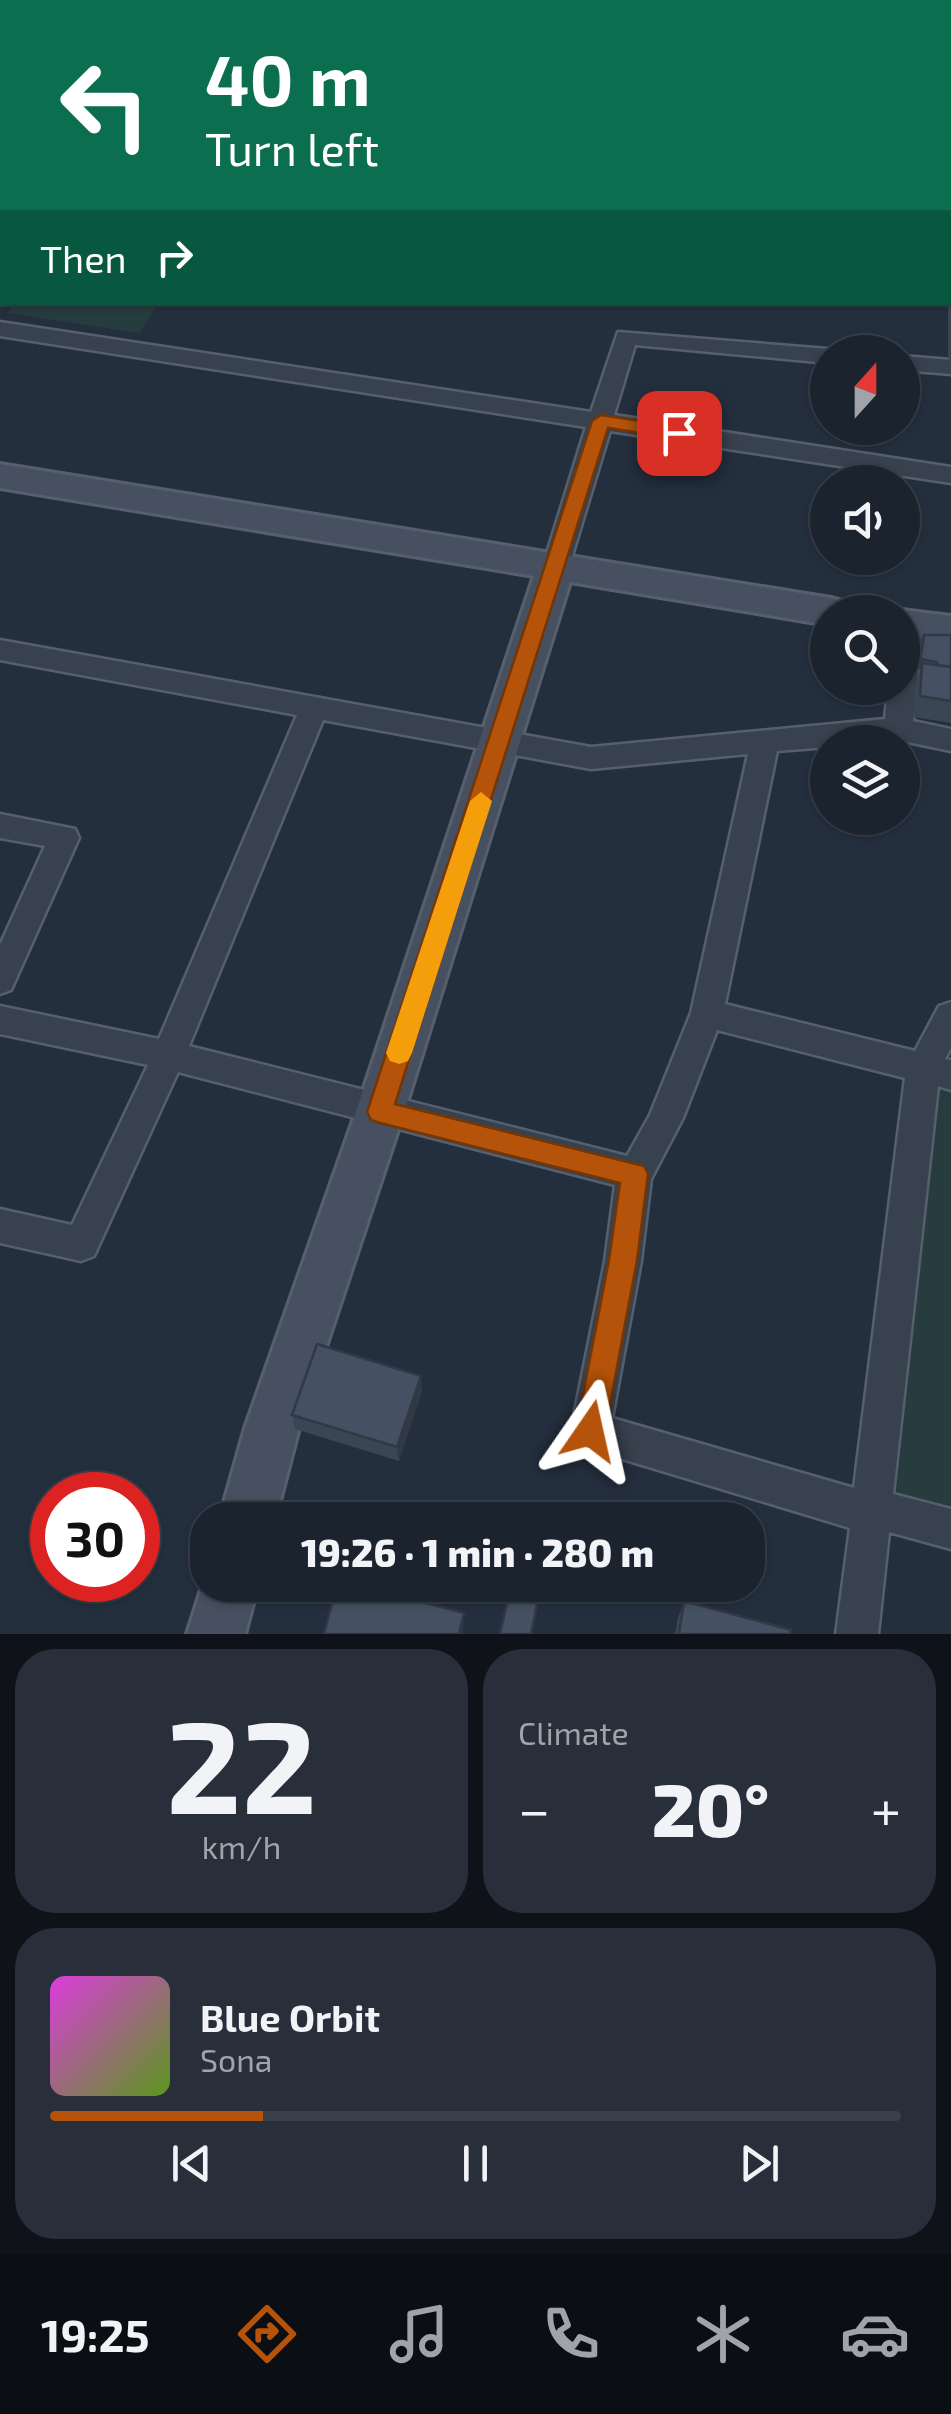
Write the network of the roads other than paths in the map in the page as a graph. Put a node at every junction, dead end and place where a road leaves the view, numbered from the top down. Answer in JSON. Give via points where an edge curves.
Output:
{"nodes":[{"id":1,"x":0,"y":328,"type":"edge"},
{"id":2,"x":810,"y":354,"type":"edge"},
{"id":3,"x":920,"y":365,"type":"edge"},
{"id":4,"x":951,"y":368,"type":"edge"},
{"id":5,"x":601,"y":421,"type":"junction"},
{"id":6,"x":951,"y":475,"type":"edge"},
{"id":7,"x":0,"y":476,"type":"edge"},
{"id":8,"x":554,"y":569,"type":"junction"},
{"id":9,"x":810,"y":609,"type":"edge"},
{"id":10,"x":920,"y":626,"type":"edge"},
{"id":11,"x":951,"y":630,"type":"edge"},
{"id":12,"x":0,"y":650,"type":"edge"},
{"id":13,"x":314,"y":708,"type":"junction"},
{"id":14,"x":920,"y":734,"type":"edge"},
{"id":15,"x":810,"y":737,"type":"edge"},
{"id":16,"x":951,"y":740,"type":"edge"},
{"id":17,"x":765,"y":741,"type":"junction"},
{"id":18,"x":500,"y":743,"type":"junction"},
{"id":19,"x":0,"y":826,"type":"edge"},
{"id":20,"x":0,"y":980,"type":"edge"},
{"id":21,"x":707,"y":1013,"type":"junction"},
{"id":22,"x":951,"y":1016,"type":"edge"},
{"id":23,"x":0,"y":1020,"type":"edge"},
{"id":24,"x":169,"y":1056,"type":"junction"},
{"id":25,"x":937,"y":1072,"type":"edge"},
{"id":26,"x":380,"y":1112,"type":"junction"},
{"id":27,"x":634,"y":1174,"type":"junction"},
{"id":28,"x":0,"y":1226,"type":"edge"},
{"id":29,"x":252,"y":1502,"type":"edge"},
{"id":30,"x":870,"y":1508,"type":"junction"},
{"id":31,"x":951,"y":1530,"type":"edge"},
{"id":32,"x":224,"y":1602,"type":"edge"},
{"id":33,"x":216,"y":1634,"type":"edge"},
{"id":34,"x":858,"y":1634,"type":"edge"}],
"edges":[{"from":1,"to":5,"type":"street"},
{"from":2,"to":5,"type":"street","via":[[626,337]]},
{"from":3,"to":4,"type":"street"},
{"from":5,"to":6,"type":"street"},
{"from":5,"to":8,"type":"street"},
{"from":7,"to":8,"type":"street"},
{"from":8,"to":9,"type":"street"},
{"from":8,"to":18,"type":"street"},
{"from":10,"to":11,"type":"street"},
{"from":12,"to":13,"type":"street"},
{"from":13,"to":18,"type":"street"},
{"from":13,"to":24,"type":"street"},
{"from":14,"to":16,"type":"street"},
{"from":15,"to":17,"type":"street"},
{"from":17,"to":18,"type":"street","via":[[591,758]]},
{"from":17,"to":21,"type":"street"},
{"from":18,"to":26,"type":"street"},
{"from":19,"to":20,"type":"street","via":[[64,838]]},
{"from":21,"to":25,"type":"street"},
{"from":21,"to":27,"type":"street","via":[[666,1118]]},
{"from":22,"to":25,"type":"street"},
{"from":23,"to":24,"type":"street"},
{"from":24,"to":26,"type":"street"},
{"from":24,"to":28,"type":"street","via":[[81,1244]]},
{"from":25,"to":30,"type":"street"},
{"from":26,"to":27,"type":"street"},
{"from":26,"to":29,"type":"street"},
{"from":27,"to":30,"type":"street","via":[[590,1431],[845,1508]]},
{"from":30,"to":31,"type":"street"},
{"from":30,"to":34,"type":"street"},
{"from":32,"to":33,"type":"street"}]}
